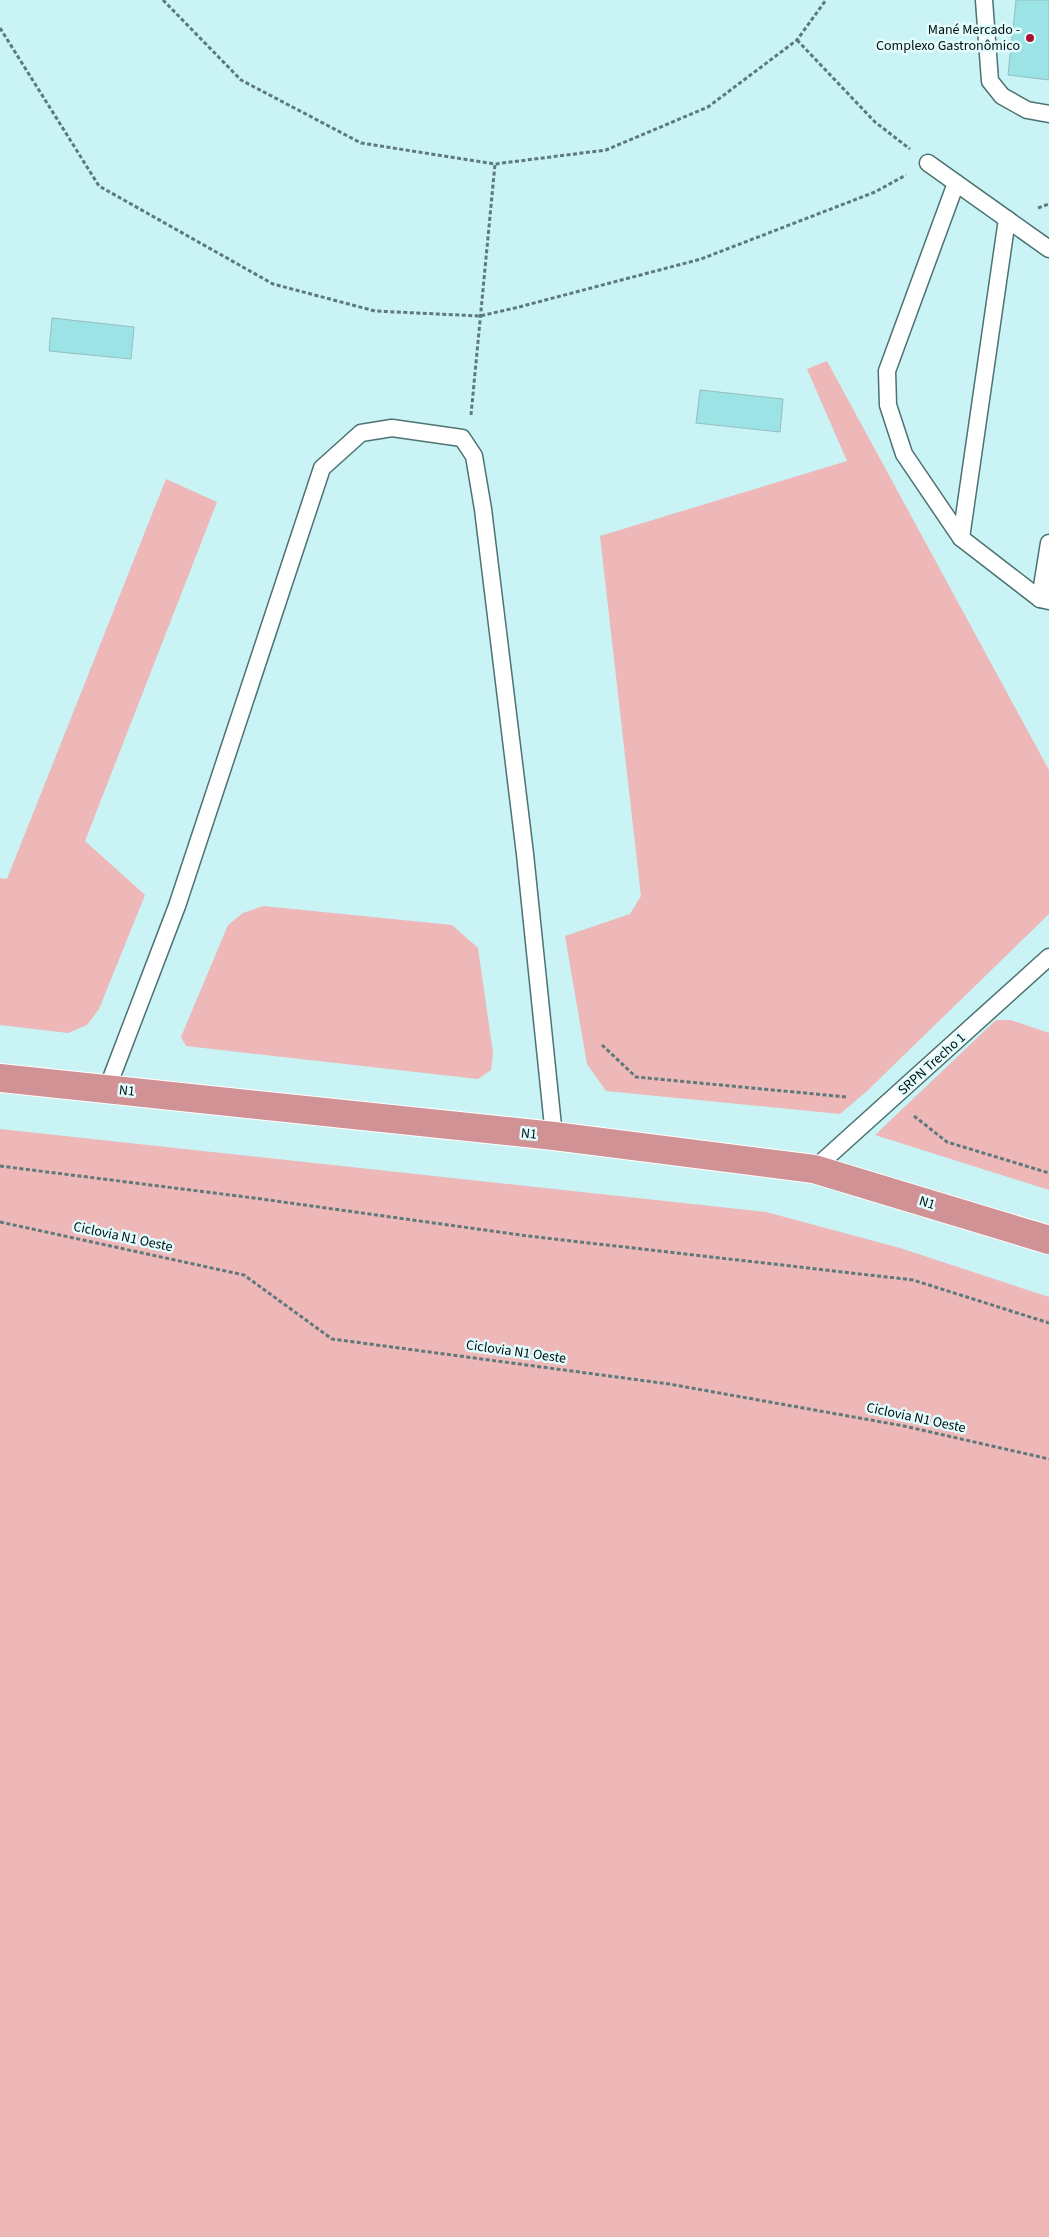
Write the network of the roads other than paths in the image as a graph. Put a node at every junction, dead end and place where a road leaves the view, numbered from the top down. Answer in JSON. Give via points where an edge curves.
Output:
{"nodes":[{"id":1,"x":984,"y":0,"type":"edge"},
{"id":2,"x":1049,"y":114,"type":"edge"},
{"id":3,"x":928,"y":163,"type":"road end"},
{"id":4,"x":956,"y":183,"type":"junction"},
{"id":5,"x":1007,"y":219,"type":"junction"},
{"id":6,"x":1049,"y":249,"type":"edge"},
{"id":7,"x":961,"y":538,"type":"junction"},
{"id":8,"x":1049,"y":543,"type":"edge"},
{"id":9,"x":1044,"y":600,"type":"edge"},
{"id":10,"x":1049,"y":957,"type":"edge"},
{"id":11,"x":0,"y":1078,"type":"edge"},
{"id":12,"x":107,"y":1089,"type":"junction"},
{"id":13,"x":554,"y":1136,"type":"junction"},
{"id":14,"x":814,"y":1169,"type":"junction"},
{"id":15,"x":1049,"y":1240,"type":"edge"}],
"edges":[{"from":1,"to":2,"type":"lane","via":[[990,81],[1002,96],[1018,105]]},
{"from":3,"to":4,"type":"lane"},
{"from":4,"to":5,"type":"lane"},
{"from":4,"to":7,"type":"lane","via":[[887,371],[888,405],[904,454]]},
{"from":5,"to":6,"type":"lane"},
{"from":5,"to":7,"type":"lane"},
{"from":7,"to":9,"type":"lane"},
{"from":8,"to":9,"type":"lane"},
{"from":10,"to":14,"type":"lane","name":"SRPN Trecho 1"},
{"from":11,"to":12,"type":"highway","name":"N1"},
{"from":12,"to":13,"type":"highway","name":"N1"},
{"from":12,"to":13,"type":"lane","via":[[177,906],[322,468],[361,433],[392,428],[462,438],[474,456],[524,845]]},
{"from":13,"to":14,"type":"highway","name":"N1"},
{"from":14,"to":15,"type":"highway","name":"N1"}]}
